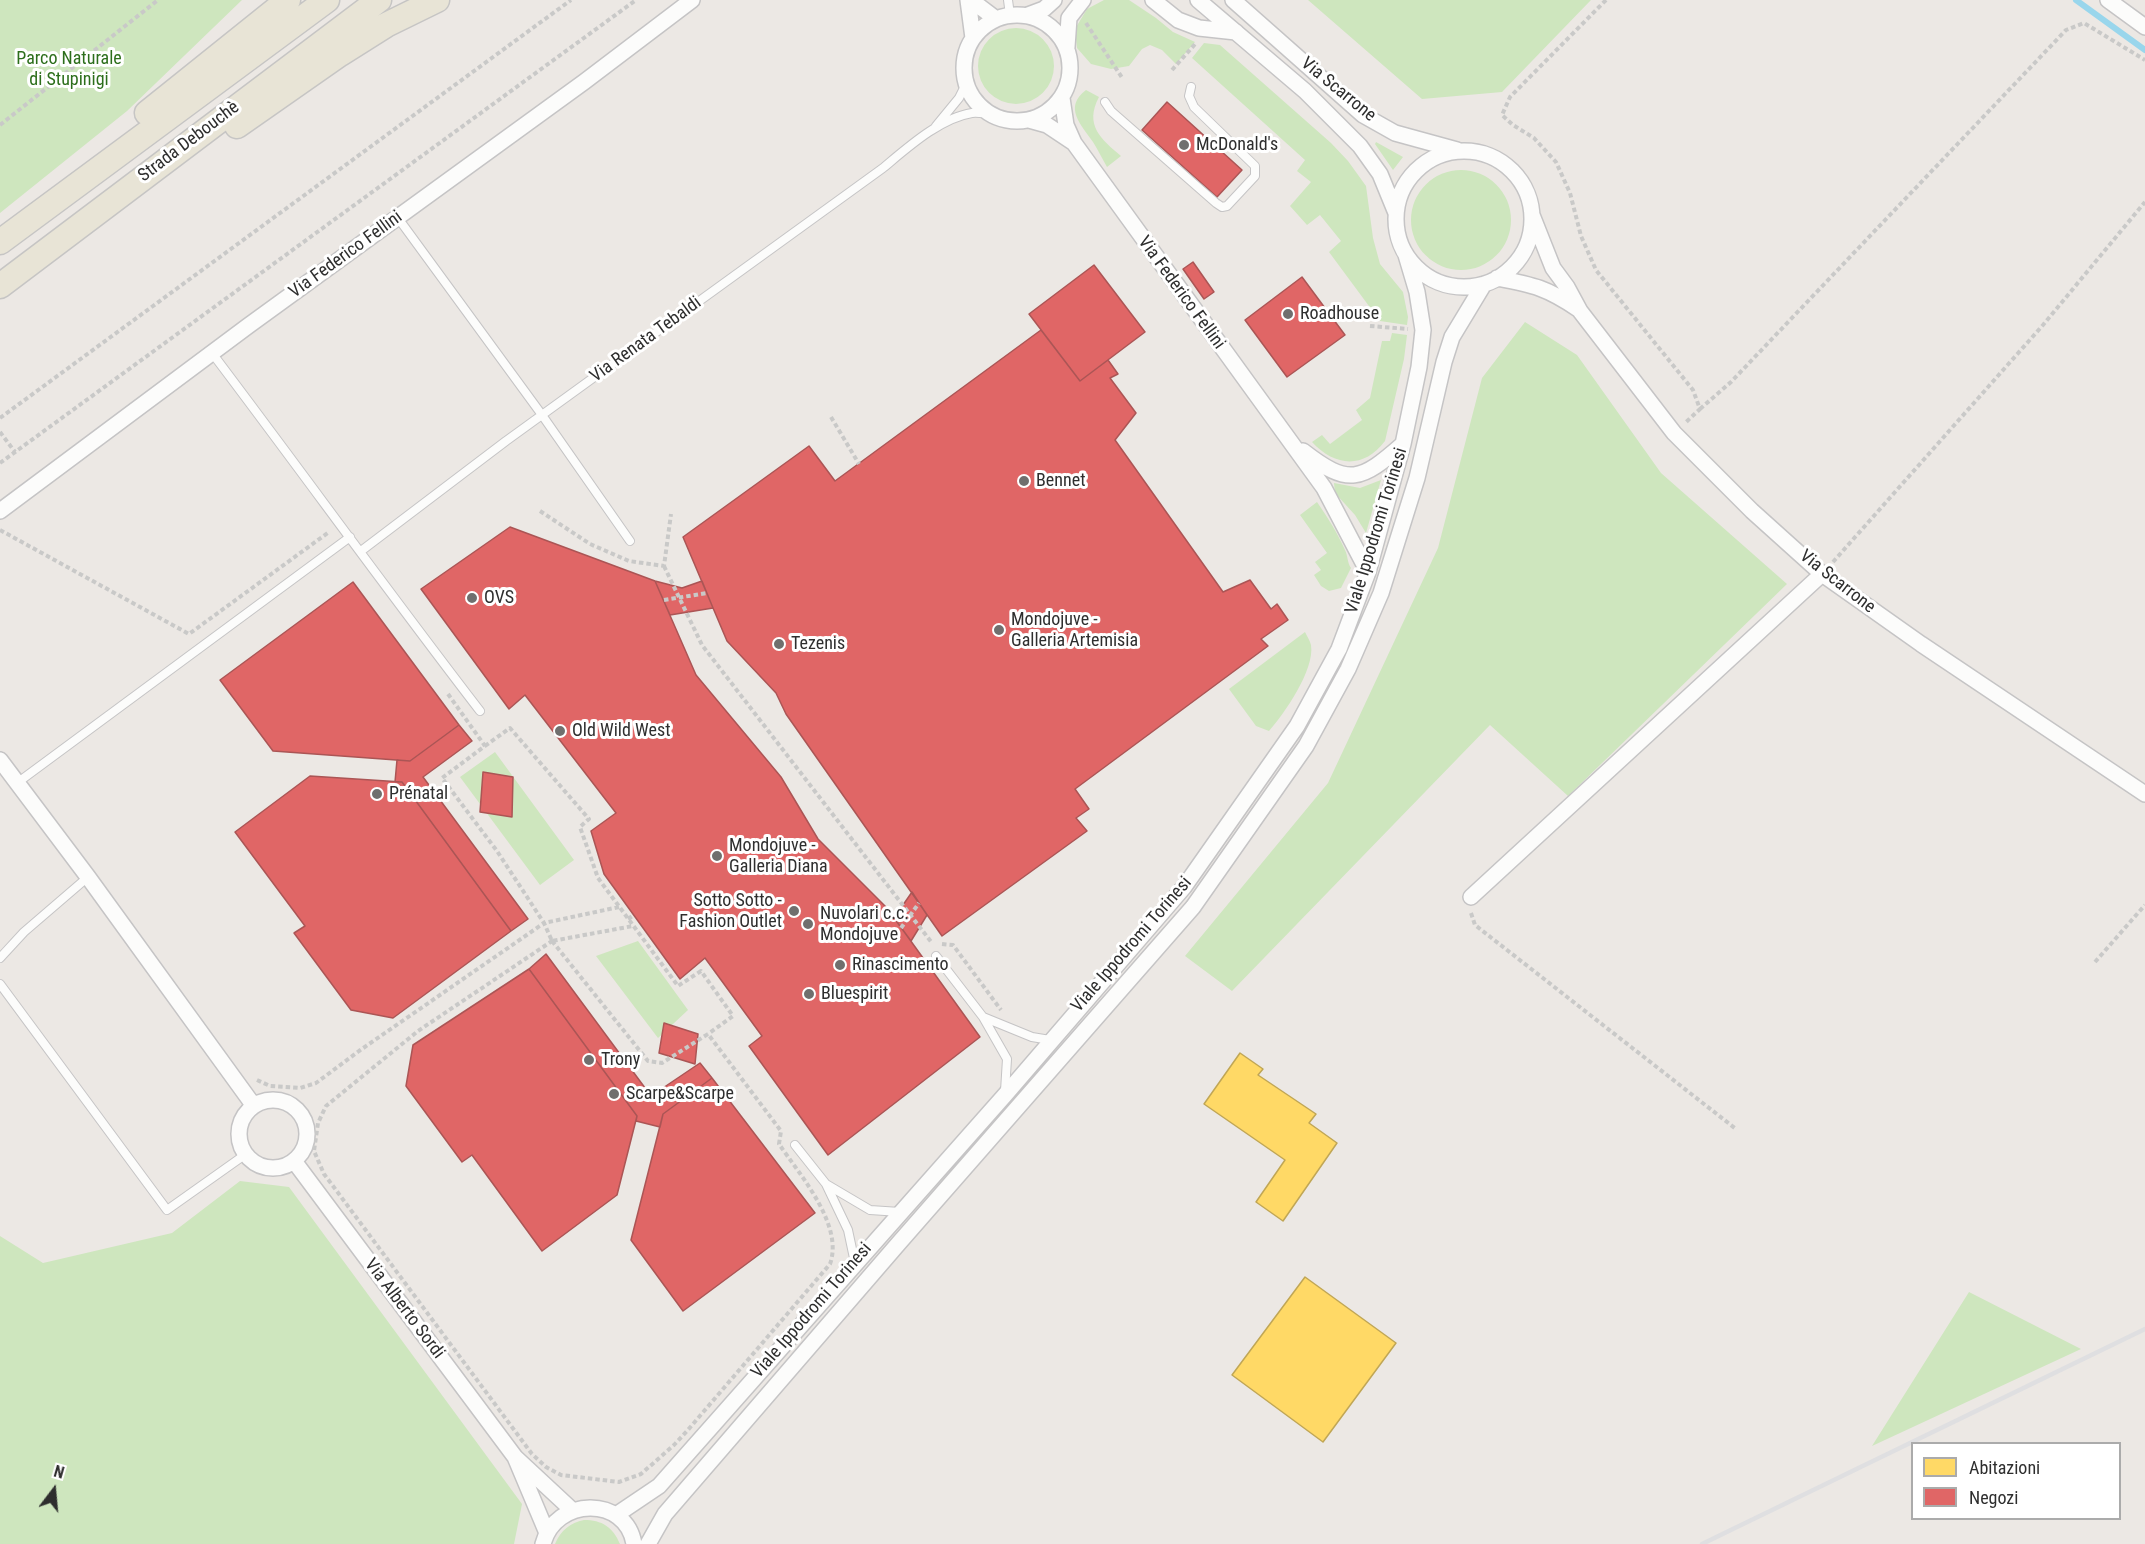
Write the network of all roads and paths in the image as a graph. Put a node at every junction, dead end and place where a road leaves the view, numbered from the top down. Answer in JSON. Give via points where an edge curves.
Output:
{"nodes":[{"id":1,"x":158,"y":0,"type":"edge"},
{"id":2,"x":288,"y":0,"type":"edge"},
{"id":3,"x":327,"y":0,"type":"edge"},
{"id":4,"x":379,"y":0,"type":"edge"},
{"id":5,"x":437,"y":0,"type":"edge"},
{"id":6,"x":571,"y":0,"type":"edge"},
{"id":7,"x":636,"y":0,"type":"edge"},
{"id":8,"x":692,"y":0,"type":"edge"},
{"id":9,"x":970,"y":0,"type":"edge"},
{"id":10,"x":1054,"y":0,"type":"edge"},
{"id":11,"x":1153,"y":0,"type":"edge"},
{"id":12,"x":1198,"y":0,"type":"edge"},
{"id":13,"x":1233,"y":0,"type":"edge"},
{"id":14,"x":1606,"y":0,"type":"edge"},
{"id":15,"x":2108,"y":0,"type":"edge"},
{"id":16,"x":1079,"y":4,"type":"edge"},
{"id":17,"x":1004,"y":11,"type":"edge"},
{"id":18,"x":1028,"y":15,"type":"junction"},
{"id":19,"x":2145,"y":27,"type":"edge"},
{"id":20,"x":1236,"y":32,"type":"junction"},
{"id":21,"x":973,"y":38,"type":"junction"},
{"id":22,"x":1198,"y":40,"type":"dead end"},
{"id":23,"x":1067,"y":47,"type":"junction"},
{"id":24,"x":2145,"y":60,"type":"edge"},
{"id":25,"x":1172,"y":70,"type":"dead end"},
{"id":26,"x":1123,"y":79,"type":"dead end"},
{"id":27,"x":966,"y":84,"type":"junction"},
{"id":28,"x":1191,"y":87,"type":"dead end"},
{"id":29,"x":1062,"y":98,"type":"junction"},
{"id":30,"x":1105,"y":102,"type":"dead end"},
{"id":31,"x":992,"y":114,"type":"junction"},
{"id":32,"x":1029,"y":120,"type":"junction"},
{"id":33,"x":0,"y":125,"type":"edge"},
{"id":34,"x":932,"y":131,"type":"junction"},
{"id":35,"x":1074,"y":143,"type":"junction"},
{"id":36,"x":1460,"y":151,"type":"junction"},
{"id":37,"x":145,"y":174,"type":"junction"},
{"id":38,"x":2145,"y":202,"type":"edge"},
{"id":39,"x":1396,"y":213,"type":"junction"},
{"id":40,"x":1532,"y":216,"type":"junction"},
{"id":41,"x":32,"y":218,"type":"junction"},
{"id":42,"x":398,"y":218,"type":"junction"},
{"id":43,"x":0,"y":242,"type":"edge"},
{"id":44,"x":1406,"y":255,"type":"junction"},
{"id":45,"x":1491,"y":281,"type":"junction"},
{"id":46,"x":0,"y":286,"type":"edge"},
{"id":47,"x":1581,"y":311,"type":"junction"},
{"id":48,"x":1370,"y":326,"type":"dead end"},
{"id":49,"x":1409,"y":330,"type":"dead end"},
{"id":50,"x":212,"y":353,"type":"junction"},
{"id":51,"x":1700,"y":409,"type":"junction"},
{"id":52,"x":542,"y":415,"type":"junction"},
{"id":53,"x":831,"y":417,"type":"dead end"},
{"id":54,"x":0,"y":418,"type":"edge"},
{"id":55,"x":0,"y":432,"type":"edge"},
{"id":56,"x":1674,"y":433,"type":"junction"},
{"id":57,"x":1290,"y":441,"type":"junction"},
{"id":58,"x":1403,"y":444,"type":"junction"},
{"id":59,"x":15,"y":452,"type":"junction"},
{"id":60,"x":0,"y":463,"type":"edge"},
{"id":61,"x":859,"y":464,"type":"dead end"},
{"id":62,"x":0,"y":511,"type":"edge"},
{"id":63,"x":340,"y":523,"type":"junction"},
{"id":64,"x":0,"y":530,"type":"edge"},
{"id":65,"x":328,"y":532,"type":"junction"},
{"id":66,"x":350,"y":537,"type":"junction"},
{"id":67,"x":630,"y":541,"type":"dead end"},
{"id":68,"x":340,"y":545,"type":"junction"},
{"id":69,"x":361,"y":551,"type":"junction"},
{"id":70,"x":664,"y":566,"type":"dead end"},
{"id":71,"x":1368,"y":572,"type":"junction"},
{"id":72,"x":1822,"y":574,"type":"junction"},
{"id":73,"x":707,"y":593,"type":"dead end"},
{"id":74,"x":680,"y":598,"type":"junction"},
{"id":75,"x":664,"y":600,"type":"dead end"},
{"id":76,"x":444,"y":689,"type":"dead end"},
{"id":77,"x":480,"y":711,"type":"dead end"},
{"id":78,"x":485,"y":746,"type":"junction"},
{"id":79,"x":0,"y":760,"type":"edge"},
{"id":80,"x":17,"y":783,"type":"junction"},
{"id":81,"x":2145,"y":794,"type":"edge"},
{"id":82,"x":88,"y":877,"type":"junction"},
{"id":83,"x":1471,"y":897,"type":"joint"},
{"id":84,"x":919,"y":903,"type":"dead end"},
{"id":85,"x":2145,"y":905,"type":"edge"},
{"id":86,"x":619,"y":907,"type":"junction"},
{"id":87,"x":633,"y":915,"type":"dead end"},
{"id":88,"x":909,"y":915,"type":"junction"},
{"id":89,"x":628,"y":919,"type":"junction"},
{"id":90,"x":544,"y":923,"type":"junction"},
{"id":91,"x":633,"y":926,"type":"junction"},
{"id":92,"x":901,"y":928,"type":"dead end"},
{"id":93,"x":552,"y":941,"type":"junction"},
{"id":94,"x":936,"y":956,"type":"dead end"},
{"id":95,"x":0,"y":958,"type":"edge"},
{"id":96,"x":2095,"y":962,"type":"dead end"},
{"id":97,"x":0,"y":984,"type":"edge"},
{"id":98,"x":983,"y":1017,"type":"junction"},
{"id":99,"x":1017,"y":1031,"type":"junction"},
{"id":100,"x":708,"y":1034,"type":"junction"},
{"id":101,"x":1050,"y":1040,"type":"junction"},
{"id":102,"x":252,"y":1075,"type":"dead end"},
{"id":103,"x":1005,"y":1095,"type":"junction"},
{"id":104,"x":254,"y":1106,"type":"junction"},
{"id":105,"x":1736,"y":1129,"type":"dead end"},
{"id":106,"x":795,"y":1145,"type":"dead end"},
{"id":107,"x":246,"y":1154,"type":"junction"},
{"id":108,"x":294,"y":1161,"type":"junction"},
{"id":109,"x":826,"y":1184,"type":"junction"},
{"id":110,"x":900,"y":1212,"type":"junction"},
{"id":111,"x":855,"y":1263,"type":"junction"},
{"id":112,"x":515,"y":1457,"type":"junction"},
{"id":113,"x":572,"y":1510,"type":"junction"},
{"id":114,"x":616,"y":1515,"type":"junction"},
{"id":115,"x":545,"y":1539,"type":"edge"},
{"id":116,"x":634,"y":1544,"type":"edge"},
{"id":117,"x":648,"y":1544,"type":"edge"}],
"edges":[{"from":1,"to":33,"type":"path"},
{"from":2,"to":41,"type":"main road","via":[[118,136]]},
{"from":3,"to":41,"type":"main road","name":"Strada Debouchè"},
{"from":4,"to":37,"type":"main road","name":"Strada Debouchè"},
{"from":5,"to":37,"type":"main road","via":[[386,25],[188,156]]},
{"from":6,"to":54,"type":"path"},
{"from":7,"to":59,"type":"path"},
{"from":8,"to":42,"type":"street","name":"Via Federico Fellini"},
{"from":9,"to":17,"type":"street"},
{"from":9,"to":21,"type":"street"},
{"from":10,"to":18,"type":"street"},
{"from":11,"to":20,"type":"street","via":[[1178,20],[1199,28]]},
{"from":12,"to":20,"type":"street","name":"Via Scarrone"},
{"from":13,"to":36,"type":"street","name":"Via Scarrone","via":[[1363,115],[1395,133]]},
{"from":14,"to":51,"type":"path","via":[[1510,97],[1502,115],[1534,138],[1556,162],[1596,270],[1692,390]]},
{"from":15,"to":19,"type":"street"},
{"from":16,"to":23,"type":"street","via":[[1070,18]]},
{"from":16,"to":26,"type":"path"},
{"from":17,"to":18,"type":"street"},
{"from":17,"to":21,"type":"street"},
{"from":18,"to":23,"type":"street","via":[[1051,26]]},
{"from":20,"to":39,"type":"street","name":"Via Scarrone","via":[[1305,91],[1360,146],[1380,174]]},
{"from":21,"to":27,"type":"street","via":[[966,52]]},
{"from":22,"to":25,"type":"path"},
{"from":23,"to":29,"type":"street","via":[[1070,76]]},
{"from":24,"to":51,"type":"path","via":[[2084,22],[2066,30],[1731,382]]},
{"from":27,"to":31,"type":"street","via":[[972,96]]},
{"from":27,"to":34,"type":"lane","name":"Via Renata Tebaldi"},
{"from":28,"to":30,"type":"lane","via":[[1189,96],[1194,107],[1256,166],[1255,176],[1227,206],[1216,203]]},
{"from":29,"to":32,"type":"street","via":[[1053,108]]},
{"from":29,"to":35,"type":"street","name":"Via Federico Fellini","via":[[1066,125]]},
{"from":31,"to":32,"type":"street","via":[[1003,119]]},
{"from":31,"to":34,"type":"lane","name":"Via Renata Tebaldi","via":[[973,113]]},
{"from":32,"to":35,"type":"street","name":"Via Federico Fellini","via":[[1047,125]]},
{"from":34,"to":52,"type":"lane","name":"Via Renata Tebaldi"},
{"from":35,"to":57,"type":"street","name":"Via Federico Fellini"},
{"from":36,"to":39,"type":"street","via":[[1441,154],[1424,163],[1400,194]]},
{"from":36,"to":40,"type":"street","via":[[1481,153],[1501,162],[1517,176]]},
{"from":37,"to":46,"type":"main road","name":"Strada Debouchè"},
{"from":38,"to":72,"type":"path","via":[[2043,326]]},
{"from":39,"to":44,"type":"street","via":[[1397,235]]},
{"from":40,"to":45,"type":"street","via":[[1523,252],[1512,267]]},
{"from":40,"to":47,"type":"street","name":"Via Scarrone","via":[[1553,268]]},
{"from":41,"to":43,"type":"main road","name":"Strada Debouchè"},
{"from":42,"to":50,"type":"street","name":"Via Federico Fellini"},
{"from":42,"to":52,"type":"lane"},
{"from":44,"to":45,"type":"street","via":[[1421,272],[1440,282],[1462,287]]},
{"from":44,"to":58,"type":"street","name":"Viale Ippodromi Torinesi","via":[[1423,330]]},
{"from":45,"to":47,"type":"street","name":"Via Scarrone","via":[[1530,284],[1552,292]]},
{"from":45,"to":117,"type":"street","name":"Viale Ippodromi Torinesi","via":[[1452,337],[1417,478],[1381,593],[1348,669],[1306,746],[1193,907],[665,1514]]},
{"from":47,"to":56,"type":"street","name":"Via Scarrone"},
{"from":48,"to":49,"type":"path"},
{"from":50,"to":62,"type":"street","name":"Via Federico Fellini"},
{"from":50,"to":63,"type":"lane"},
{"from":51,"to":56,"type":"path"},
{"from":52,"to":67,"type":"lane"},
{"from":52,"to":69,"type":"lane","name":"Via Renata Tebaldi"},
{"from":53,"to":61,"type":"path"},
{"from":55,"to":59,"type":"path"},
{"from":56,"to":72,"type":"street","name":"Via Scarrone"},
{"from":57,"to":58,"type":"street","name":"Via Federico Fellini","via":[[1341,474],[1361,474],[1376,468]]},
{"from":57,"to":71,"type":"street","name":"Via Federico Fellini","via":[[1332,500]]},
{"from":58,"to":71,"type":"street","name":"Viale Ippodromi Torinesi"},
{"from":59,"to":60,"type":"path"},
{"from":63,"to":65,"type":"path"},
{"from":63,"to":66,"type":"lane"},
{"from":64,"to":65,"type":"path","via":[[189,634]]},
{"from":65,"to":68,"type":"path"},
{"from":66,"to":68,"type":"lane"},
{"from":66,"to":69,"type":"lane"},
{"from":68,"to":80,"type":"lane"},
{"from":69,"to":77,"type":"lane"},
{"from":70,"to":74,"type":"path"},
{"from":71,"to":101,"type":"street","name":"Viale Ippodromi Torinesi","via":[[1339,649],[1297,726],[1184,887]]},
{"from":72,"to":81,"type":"street","name":"Via Scarrone"},
{"from":72,"to":83,"type":"street"},
{"from":73,"to":74,"type":"path"},
{"from":74,"to":75,"type":"path"},
{"from":74,"to":88,"type":"path","via":[[702,645]]},
{"from":76,"to":78,"type":"path"},
{"from":78,"to":86,"type":"path","via":[[510,728],[589,819],[580,827],[598,878]]},
{"from":78,"to":90,"type":"path","via":[[442,778]]},
{"from":79,"to":80,"type":"street"},
{"from":80,"to":82,"type":"street"},
{"from":82,"to":95,"type":"lane"},
{"from":82,"to":104,"type":"street"},
{"from":83,"to":105,"type":"path","via":[[1475,926]]},
{"from":84,"to":88,"type":"path"},
{"from":85,"to":96,"type":"path"},
{"from":86,"to":89,"type":"path"},
{"from":86,"to":90,"type":"path"},
{"from":87,"to":89,"type":"path"},
{"from":88,"to":92,"type":"path"},
{"from":88,"to":99,"type":"path","via":[[930,942],[953,945]]},
{"from":89,"to":91,"type":"path"},
{"from":90,"to":93,"type":"path"},
{"from":90,"to":102,"type":"path","via":[[316,1083],[300,1088],[270,1086]]},
{"from":91,"to":93,"type":"path"},
{"from":91,"to":100,"type":"path","via":[[678,986],[701,971],[733,1016]]},
{"from":93,"to":100,"type":"path","via":[[648,1061],[662,1063]]},
{"from":93,"to":100,"type":"path","via":[[418,1031],[326,1106],[318,1123],[315,1156],[328,1180],[532,1454],[561,1475],[619,1482],[648,1468],[687,1431],[833,1256],[833,1239],[824,1211],[779,1144],[781,1131]]},
{"from":94,"to":98,"type":"lane"},
{"from":97,"to":107,"type":"lane","via":[[167,1210]]},
{"from":98,"to":99,"type":"lane"},
{"from":98,"to":103,"type":"lane","via":[[1007,1059]]},
{"from":99,"to":101,"type":"lane"},
{"from":101,"to":103,"type":"street","name":"Viale Ippodromi Torinesi"},
{"from":103,"to":110,"type":"street","name":"Viale Ippodromi Torinesi"},
{"from":104,"to":107,"type":"street","via":[[246,1113],[239,1134]]},
{"from":104,"to":108,"type":"street","via":[[276,1100],[297,1109],[307,1130],[302,1152]]},
{"from":106,"to":109,"type":"lane"},
{"from":107,"to":108,"type":"street","via":[[263,1167],[285,1166]]},
{"from":108,"to":112,"type":"street","name":"Via Alberto Sordi"},
{"from":109,"to":110,"type":"lane","via":[[870,1210]]},
{"from":109,"to":111,"type":"lane","via":[[848,1230]]},
{"from":110,"to":111,"type":"street","name":"Viale Ippodromi Torinesi"},
{"from":111,"to":114,"type":"street","name":"Viale Ippodromi Torinesi","via":[[659,1486]]},
{"from":112,"to":113,"type":"street","name":"Via Alberto Sordi"},
{"from":112,"to":115,"type":"street","name":"Via Alberto Sordi"},
{"from":113,"to":114,"type":"street","via":[[587,1507]]},
{"from":113,"to":115,"type":"street","via":[[560,1517]]},
{"from":114,"to":116,"type":"street","via":[[627,1526]]}]}
